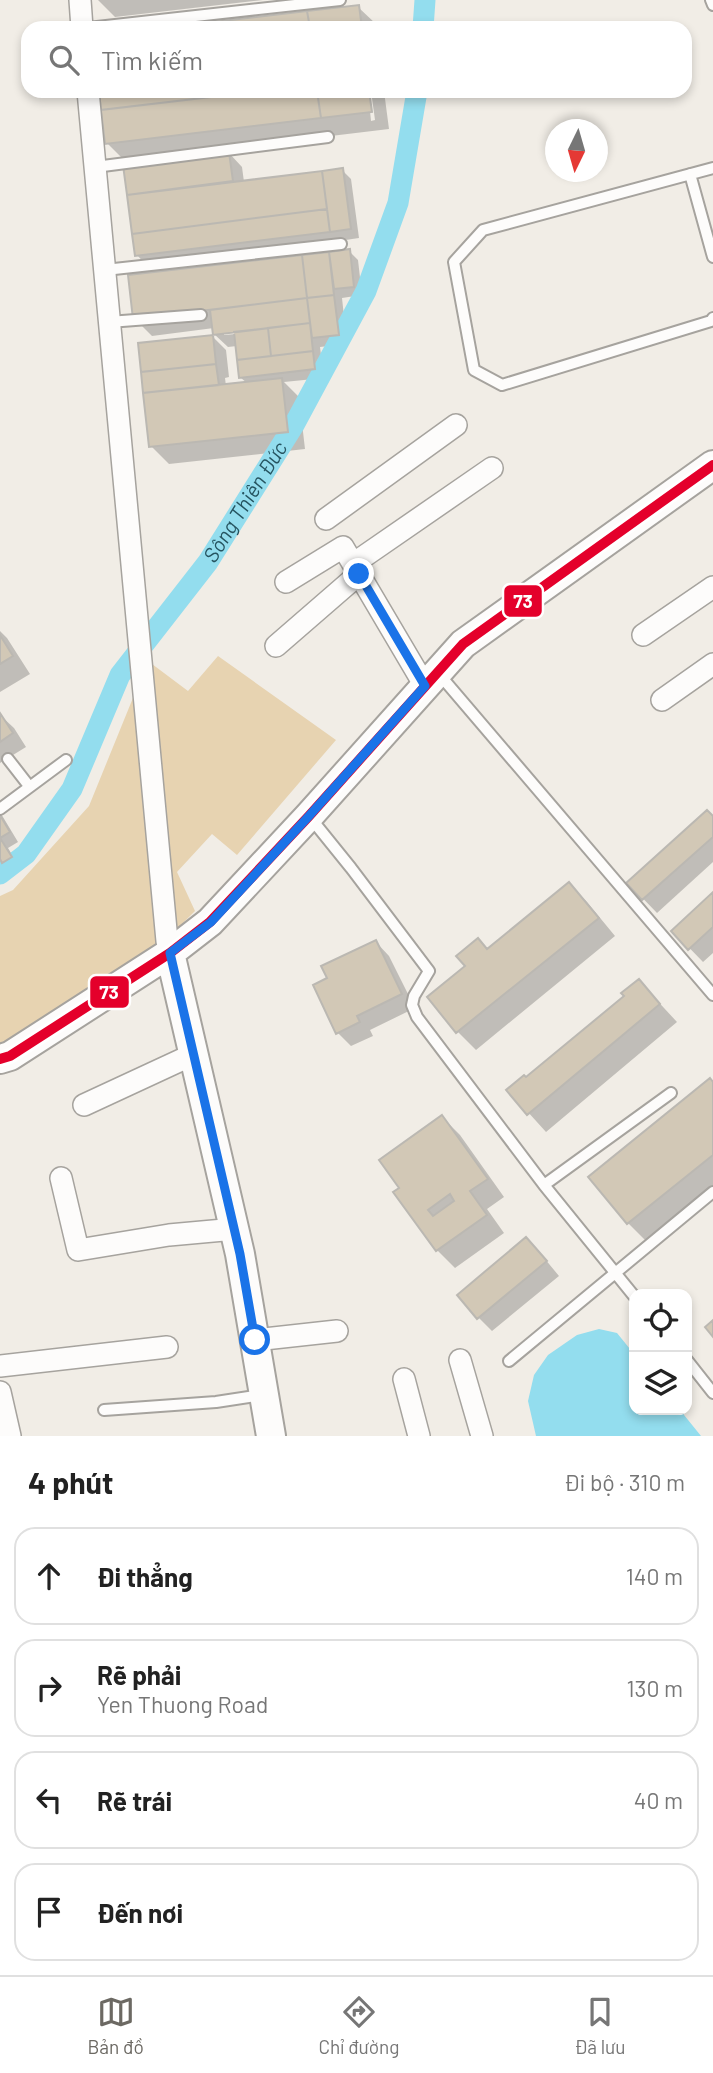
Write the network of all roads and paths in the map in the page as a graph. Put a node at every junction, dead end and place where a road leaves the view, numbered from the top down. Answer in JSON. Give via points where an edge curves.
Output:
{"nodes":[{"id":1,"x":80,"y":0,"type":"edge"},
{"id":2,"x":340,"y":0,"type":"edge"},
{"id":3,"x":82,"y":21,"type":"edge"},
{"id":4,"x":151,"y":21,"type":"edge"},
{"id":5,"x":89,"y":98,"type":"edge"},
{"id":6,"x":328,"y":137,"type":"dead end"},
{"id":7,"x":95,"y":167,"type":"junction"},
{"id":8,"x":713,"y":168,"type":"edge"},
{"id":9,"x":690,"y":174,"type":"junction"},
{"id":10,"x":341,"y":244,"type":"dead end"},
{"id":11,"x":713,"y":257,"type":"edge"},
{"id":12,"x":105,"y":270,"type":"junction"},
{"id":13,"x":201,"y":315,"type":"dead end"},
{"id":14,"x":713,"y":318,"type":"edge"},
{"id":15,"x":109,"y":322,"type":"junction"},
{"id":16,"x":456,"y":425,"type":"dead end"},
{"id":17,"x":713,"y":466,"type":"edge"},
{"id":18,"x":492,"y":468,"type":"dead end"},
{"id":19,"x":352,"y":562,"type":"junction"},
{"id":20,"x":286,"y":582,"type":"dead end"},
{"id":21,"x":713,"y":587,"type":"edge"},
{"id":22,"x":643,"y":635,"type":"dead end"},
{"id":23,"x":276,"y":646,"type":"dead end"},
{"id":24,"x":713,"y":664,"type":"edge"},
{"id":25,"x":431,"y":679,"type":"junction"},
{"id":26,"x":662,"y":700,"type":"dead end"},
{"id":27,"x":8,"y":759,"type":"dead end"},
{"id":28,"x":66,"y":760,"type":"dead end"},
{"id":29,"x":29,"y":786,"type":"junction"},
{"id":30,"x":0,"y":809,"type":"edge"},
{"id":31,"x":309,"y":816,"type":"junction"},
{"id":32,"x":170,"y":953,"type":"junction"},
{"id":33,"x":713,"y":995,"type":"edge"},
{"id":34,"x":194,"y":1054,"type":"junction"},
{"id":35,"x":0,"y":1059,"type":"edge"},
{"id":36,"x":671,"y":1093,"type":"dead end"},
{"id":37,"x":84,"y":1105,"type":"dead end"},
{"id":38,"x":61,"y":1178,"type":"dead end"},
{"id":39,"x":544,"y":1185,"type":"junction"},
{"id":40,"x":713,"y":1192,"type":"edge"},
{"id":41,"x":234,"y":1229,"type":"junction"},
{"id":42,"x":615,"y":1272,"type":"junction"},
{"id":43,"x":629,"y":1290,"type":"edge"},
{"id":44,"x":337,"y":1331,"type":"dead end"},
{"id":45,"x":255,"y":1340,"type":"junction"},
{"id":46,"x":167,"y":1347,"type":"dead end"},
{"id":47,"x":460,"y":1360,"type":"dead end"},
{"id":48,"x":509,"y":1361,"type":"dead end"},
{"id":49,"x":0,"y":1366,"type":"edge"},
{"id":50,"x":692,"y":1366,"type":"edge"},
{"id":51,"x":404,"y":1379,"type":"dead end"},
{"id":52,"x":0,"y":1392,"type":"edge"},
{"id":53,"x":713,"y":1393,"type":"edge"},
{"id":54,"x":264,"y":1395,"type":"junction"},
{"id":55,"x":104,"y":1410,"type":"dead end"},
{"id":56,"x":10,"y":1436,"type":"edge"},
{"id":57,"x":271,"y":1436,"type":"edge"},
{"id":58,"x":419,"y":1436,"type":"edge"},
{"id":59,"x":482,"y":1436,"type":"edge"}],
"edges":[{"from":1,"to":3,"type":"street"},
{"from":2,"to":4,"type":"lane"},
{"from":5,"to":7,"type":"street"},
{"from":6,"to":7,"type":"lane"},
{"from":7,"to":12,"type":"street"},
{"from":8,"to":9,"type":"lane"},
{"from":9,"to":11,"type":"lane"},
{"from":9,"to":14,"type":"lane","via":[[483,230],[454,262],[474,370],[502,385]]},
{"from":10,"to":12,"type":"lane"},
{"from":12,"to":15,"type":"street"},
{"from":13,"to":15,"type":"lane"},
{"from":15,"to":32,"type":"street"},
{"from":16,"to":19,"type":"street","via":[[323,514]]},
{"from":17,"to":25,"type":"main road","via":[[463,644]]},
{"from":18,"to":19,"type":"street"},
{"from":19,"to":20,"type":"street"},
{"from":19,"to":23,"type":"street"},
{"from":19,"to":25,"type":"street"},
{"from":21,"to":22,"type":"street"},
{"from":24,"to":26,"type":"street"},
{"from":25,"to":31,"type":"main road"},
{"from":25,"to":33,"type":"lane"},
{"from":27,"to":29,"type":"lane"},
{"from":28,"to":29,"type":"lane"},
{"from":29,"to":30,"type":"lane"},
{"from":31,"to":32,"type":"main road","via":[[211,922]]},
{"from":31,"to":39,"type":"lane","via":[[429,971],[414,996],[417,1017]]},
{"from":32,"to":34,"type":"main road"},
{"from":32,"to":35,"type":"main road"},
{"from":34,"to":37,"type":"street"},
{"from":34,"to":41,"type":"main road"},
{"from":36,"to":39,"type":"lane"},
{"from":38,"to":41,"type":"street","via":[[78,1250]]},
{"from":39,"to":42,"type":"lane"},
{"from":40,"to":42,"type":"lane"},
{"from":41,"to":45,"type":"main road"},
{"from":42,"to":43,"type":"lane"},
{"from":42,"to":48,"type":"lane"},
{"from":44,"to":45,"type":"street"},
{"from":45,"to":54,"type":"main road"},
{"from":46,"to":49,"type":"street"},
{"from":47,"to":59,"type":"street"},
{"from":50,"to":53,"type":"lane"},
{"from":51,"to":58,"type":"street"},
{"from":52,"to":56,"type":"street"},
{"from":54,"to":55,"type":"lane"},
{"from":54,"to":57,"type":"main road"}]}
